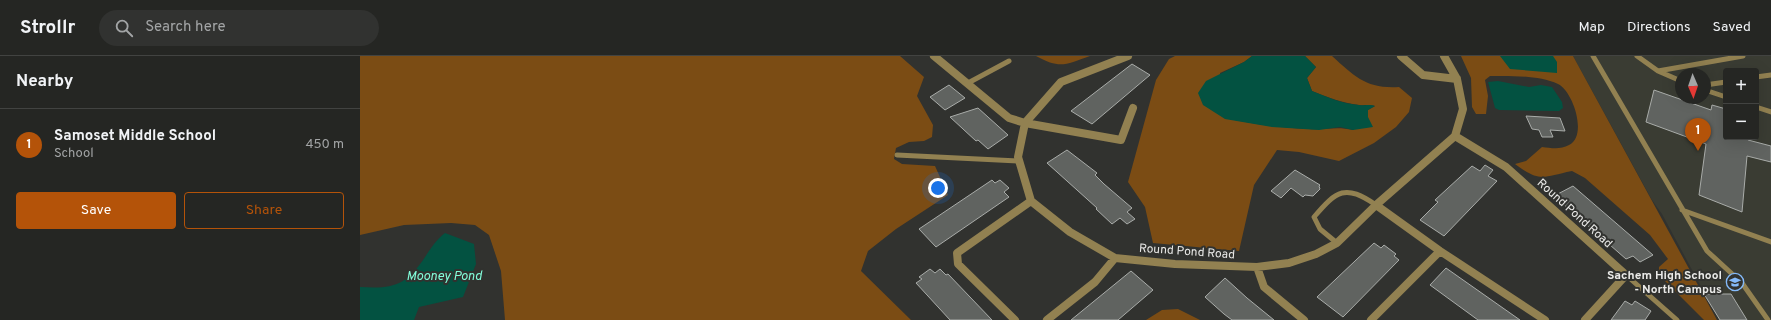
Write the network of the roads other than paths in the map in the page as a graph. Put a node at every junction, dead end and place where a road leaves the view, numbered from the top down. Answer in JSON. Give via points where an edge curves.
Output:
{"nodes":[{"id":1,"x":934,"y":56,"type":"edge"},
{"id":2,"x":1128,"y":56,"type":"edge"},
{"id":3,"x":1401,"y":56,"type":"edge"},
{"id":4,"x":1444,"y":56,"type":"edge"},
{"id":5,"x":1593,"y":56,"type":"edge"},
{"id":6,"x":1638,"y":56,"type":"edge"},
{"id":7,"x":1743,"y":56,"type":"edge"},
{"id":8,"x":1009,"y":60,"type":"dead end"},
{"id":9,"x":1658,"y":71,"type":"junction"},
{"id":10,"x":1771,"y":75,"type":"edge"},
{"id":11,"x":1759,"y":77,"type":"edge"},
{"id":12,"x":1675,"y":78,"type":"edge"},
{"id":13,"x":1457,"y":79,"type":"junction"},
{"id":14,"x":1723,"y":82,"type":"edge"},
{"id":15,"x":968,"y":83,"type":"junction"},
{"id":16,"x":1711,"y":84,"type":"edge"},
{"id":17,"x":1711,"y":92,"type":"edge"},
{"id":18,"x":1723,"y":96,"type":"edge"},
{"id":19,"x":1133,"y":108,"type":"dead end"},
{"id":20,"x":1759,"y":108,"type":"edge"},
{"id":21,"x":1771,"y":112,"type":"edge"},
{"id":22,"x":1025,"y":123,"type":"junction"},
{"id":23,"x":1455,"y":136,"type":"junction"},
{"id":24,"x":897,"y":155,"type":"dead end"},
{"id":25,"x":1019,"y":161,"type":"junction"},
{"id":26,"x":1031,"y":201,"type":"junction"},
{"id":27,"x":1376,"y":205,"type":"junction"},
{"id":28,"x":1682,"y":210,"type":"junction"},
{"id":29,"x":1771,"y":242,"type":"edge"},
{"id":30,"x":1338,"y":243,"type":"junction"},
{"id":31,"x":1440,"y":251,"type":"junction"},
{"id":32,"x":1115,"y":258,"type":"junction"},
{"id":33,"x":1257,"y":267,"type":"junction"},
{"id":34,"x":1626,"y":275,"type":"junction"},
{"id":35,"x":1015,"y":320,"type":"edge"},
{"id":36,"x":1047,"y":320,"type":"edge"},
{"id":37,"x":1304,"y":320,"type":"edge"},
{"id":38,"x":1371,"y":320,"type":"edge"},
{"id":39,"x":1545,"y":320,"type":"edge"},
{"id":40,"x":1585,"y":320,"type":"edge"},
{"id":41,"x":1677,"y":320,"type":"edge"},
{"id":42,"x":1768,"y":320,"type":"edge"}],
"edges":[{"from":1,"to":15,"type":"street"},
{"from":2,"to":22,"type":"street","via":[[1061,82]]},
{"from":3,"to":13,"type":"street","via":[[1423,75]]},
{"from":4,"to":13,"type":"street"},
{"from":5,"to":28,"type":"lane"},
{"from":6,"to":9,"type":"lane"},
{"from":7,"to":9,"type":"lane"},
{"from":8,"to":15,"type":"lane"},
{"from":9,"to":12,"type":"lane"},
{"from":10,"to":11,"type":"lane"},
{"from":13,"to":23,"type":"street","via":[[1463,109]]},
{"from":14,"to":16,"type":"lane"},
{"from":15,"to":22,"type":"street","via":[[1009,118]]},
{"from":17,"to":18,"type":"lane"},
{"from":19,"to":22,"type":"street","via":[[1121,140]]},
{"from":20,"to":21,"type":"lane"},
{"from":22,"to":25,"type":"street"},
{"from":23,"to":27,"type":"street","name":"Round Pond Road"},
{"from":23,"to":34,"type":"street","name":"Round Pond Road","via":[[1506,167]]},
{"from":24,"to":25,"type":"lane"},
{"from":25,"to":26,"type":"street"},
{"from":26,"to":32,"type":"street","name":"Round Pond Road","via":[[1070,232]]},
{"from":26,"to":35,"type":"street","via":[[958,254],[958,264]]},
{"from":27,"to":30,"type":"street","name":"Round Pond Road"},
{"from":27,"to":30,"type":"lane","via":[[1357,192],[1349,190],[1341,191],[1321,208],[1314,216],[1315,222]]},
{"from":27,"to":31,"type":"street"},
{"from":28,"to":29,"type":"lane"},
{"from":28,"to":42,"type":"lane","via":[[1707,251],[1742,283]]},
{"from":30,"to":33,"type":"street","name":"Round Pond Road","via":[[1316,254],[1288,263]]},
{"from":31,"to":38,"type":"street"},
{"from":31,"to":39,"type":"street"},
{"from":32,"to":33,"type":"street","name":"Round Pond Road","via":[[1175,264]]},
{"from":32,"to":36,"type":"street","via":[[1095,282]]},
{"from":33,"to":37,"type":"street","via":[[1264,287]]},
{"from":34,"to":40,"type":"street"},
{"from":34,"to":41,"type":"lane"}]}
